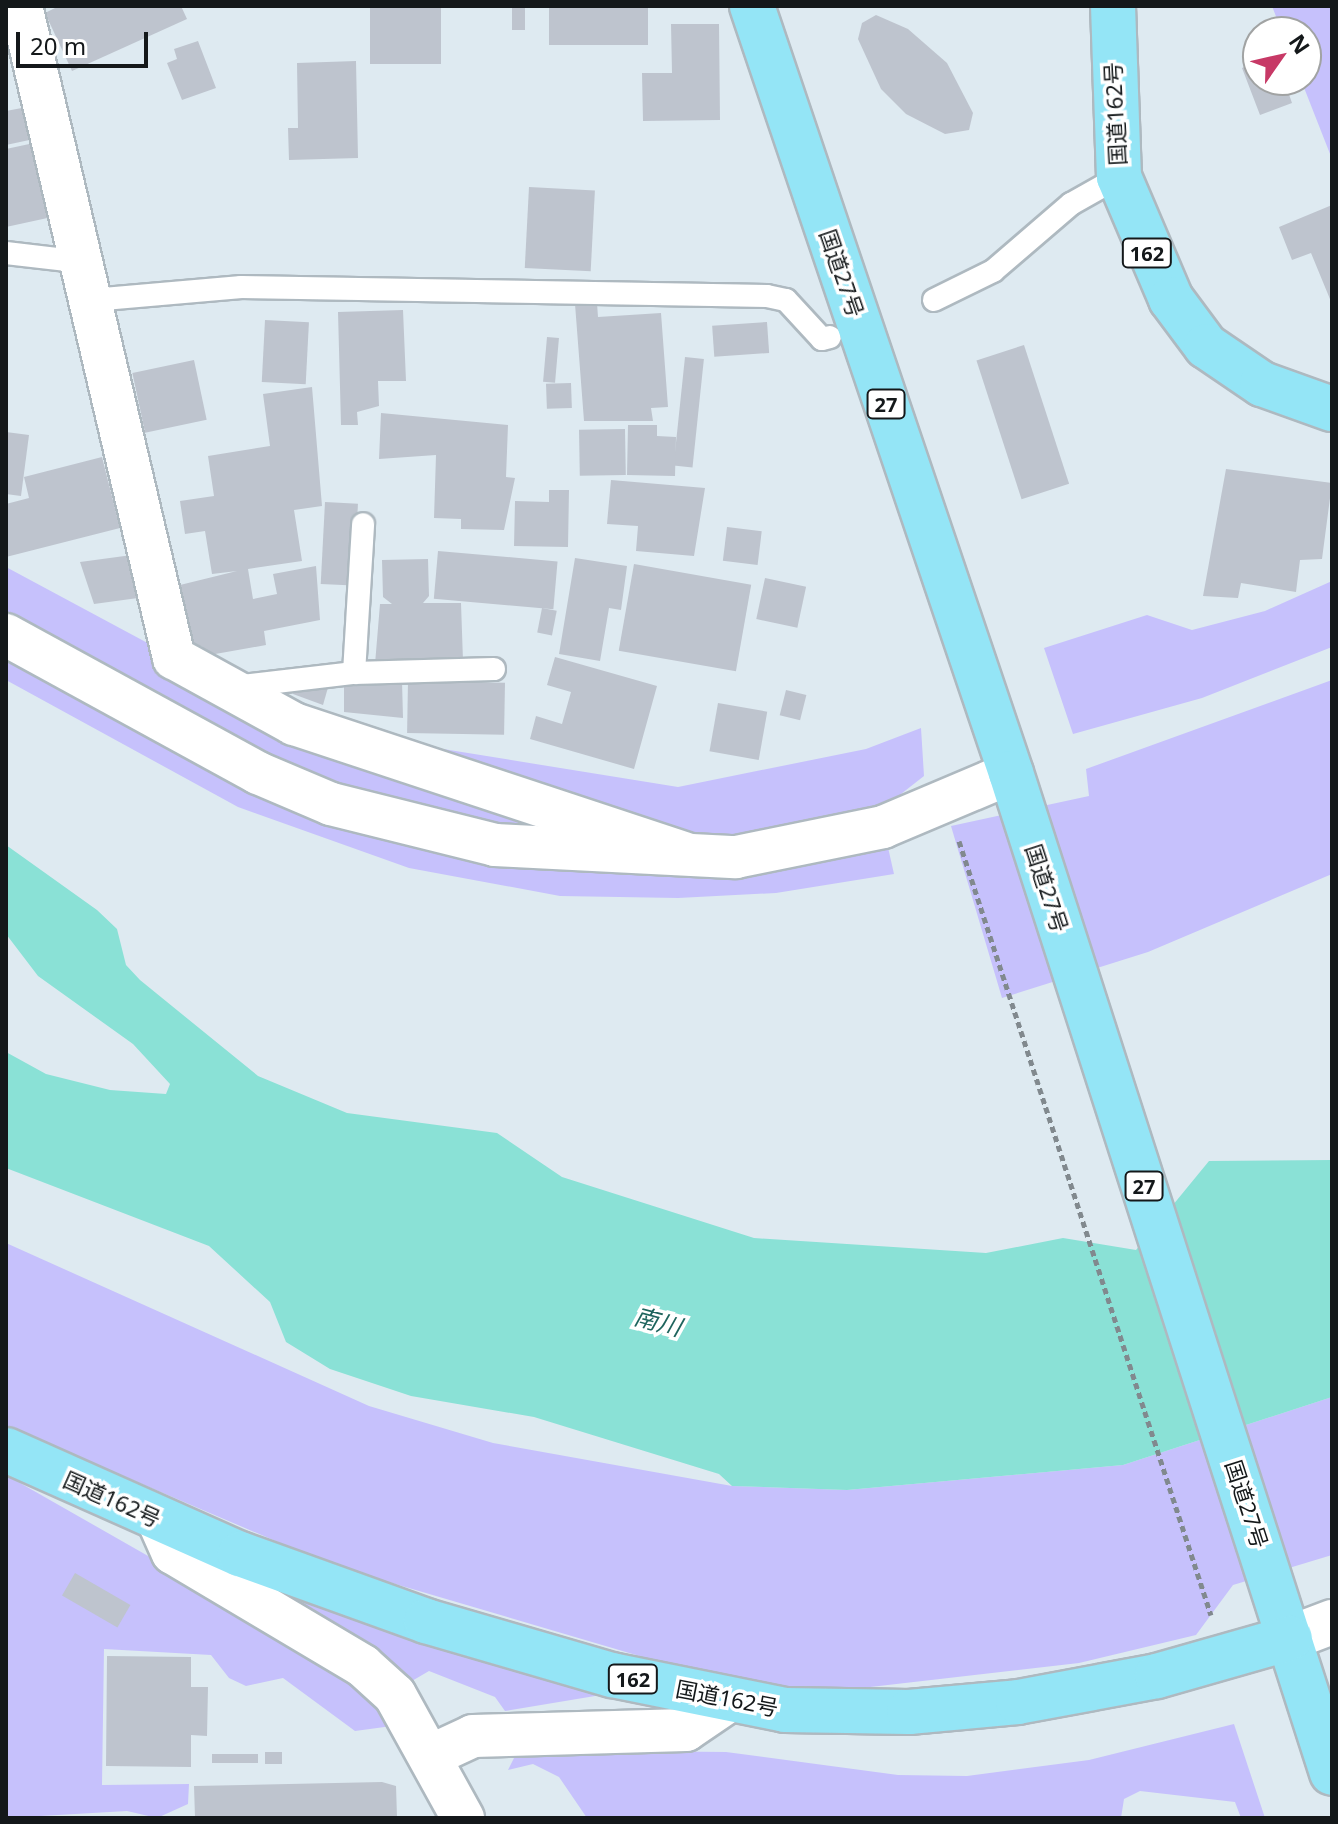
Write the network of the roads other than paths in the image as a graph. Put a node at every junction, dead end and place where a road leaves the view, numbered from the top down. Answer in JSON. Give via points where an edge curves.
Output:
{"nodes":[{"id":1,"x":21,"y":6,"type":"edge"},
{"id":2,"x":752,"y":6,"type":"edge"},
{"id":3,"x":1113,"y":6,"type":"edge"},
{"id":4,"x":1119,"y":177,"type":"junction"},
{"id":5,"x":6,"y":253,"type":"edge"},
{"id":6,"x":88,"y":281,"type":"junction"},
{"id":7,"x":934,"y":300,"type":"dead end"},
{"id":8,"x":830,"y":337,"type":"dead end"},
{"id":9,"x":1332,"y":409,"type":"edge"},
{"id":10,"x":363,"y":524,"type":"dead end"},
{"id":11,"x":6,"y":635,"type":"edge"},
{"id":12,"x":494,"y":669,"type":"dead end"},
{"id":13,"x":354,"y":673,"type":"junction"},
{"id":14,"x":228,"y":688,"type":"junction"},
{"id":15,"x":1016,"y":788,"type":"junction"},
{"id":16,"x":684,"y":853,"type":"junction"},
{"id":17,"x":6,"y":1450,"type":"edge"},
{"id":18,"x":158,"y":1520,"type":"junction"},
{"id":19,"x":1332,"y":1622,"type":"edge"},
{"id":20,"x":1290,"y":1638,"type":"junction"},
{"id":21,"x":730,"y":1700,"type":"junction"},
{"id":22,"x":430,"y":1756,"type":"junction"},
{"id":23,"x":1332,"y":1773,"type":"edge"},
{"id":24,"x":463,"y":1818,"type":"edge"}],
"edges":[{"from":1,"to":6,"type":"street"},
{"from":2,"to":15,"type":"highway","name":"国道27号","number":"27"},
{"from":3,"to":4,"type":"highway","name":"国道162号","number":"162"},
{"from":4,"to":7,"type":"lane","via":[[1071,204],[993,271]]},
{"from":4,"to":9,"type":"highway","name":"国道162号","number":"162","via":[[1171,299],[1206,346],[1262,384]]},
{"from":5,"to":6,"type":"lane"},
{"from":6,"to":8,"type":"lane","via":[[767,296],[786,300],[822,339]]},
{"from":6,"to":14,"type":"street","via":[[174,658]]},
{"from":10,"to":13,"type":"lane"},
{"from":11,"to":16,"type":"street","via":[[258,773],[331,804],[495,845],[567,854]]},
{"from":12,"to":13,"type":"lane"},
{"from":13,"to":14,"type":"lane"},
{"from":14,"to":16,"type":"street","via":[[294,724]]},
{"from":15,"to":16,"type":"street","via":[[946,802],[826,842],[736,857]]},
{"from":15,"to":20,"type":"highway","name":"国道27号","number":"27"},
{"from":17,"to":18,"type":"highway","name":"国道162号","number":"162"},
{"from":18,"to":21,"type":"highway","name":"国道162号","number":"162","via":[[426,1621]]},
{"from":18,"to":22,"type":"street","via":[[173,1553],[363,1666],[395,1695]]},
{"from":19,"to":20,"type":"street"},
{"from":20,"to":21,"type":"highway","name":"国道162号","number":"162","via":[[1157,1676],[1018,1702],[859,1712]]},
{"from":20,"to":23,"type":"highway","name":"国道27号","number":"27"},
{"from":21,"to":22,"type":"street","via":[[686,1730],[473,1736]]},
{"from":22,"to":24,"type":"street"}]}
